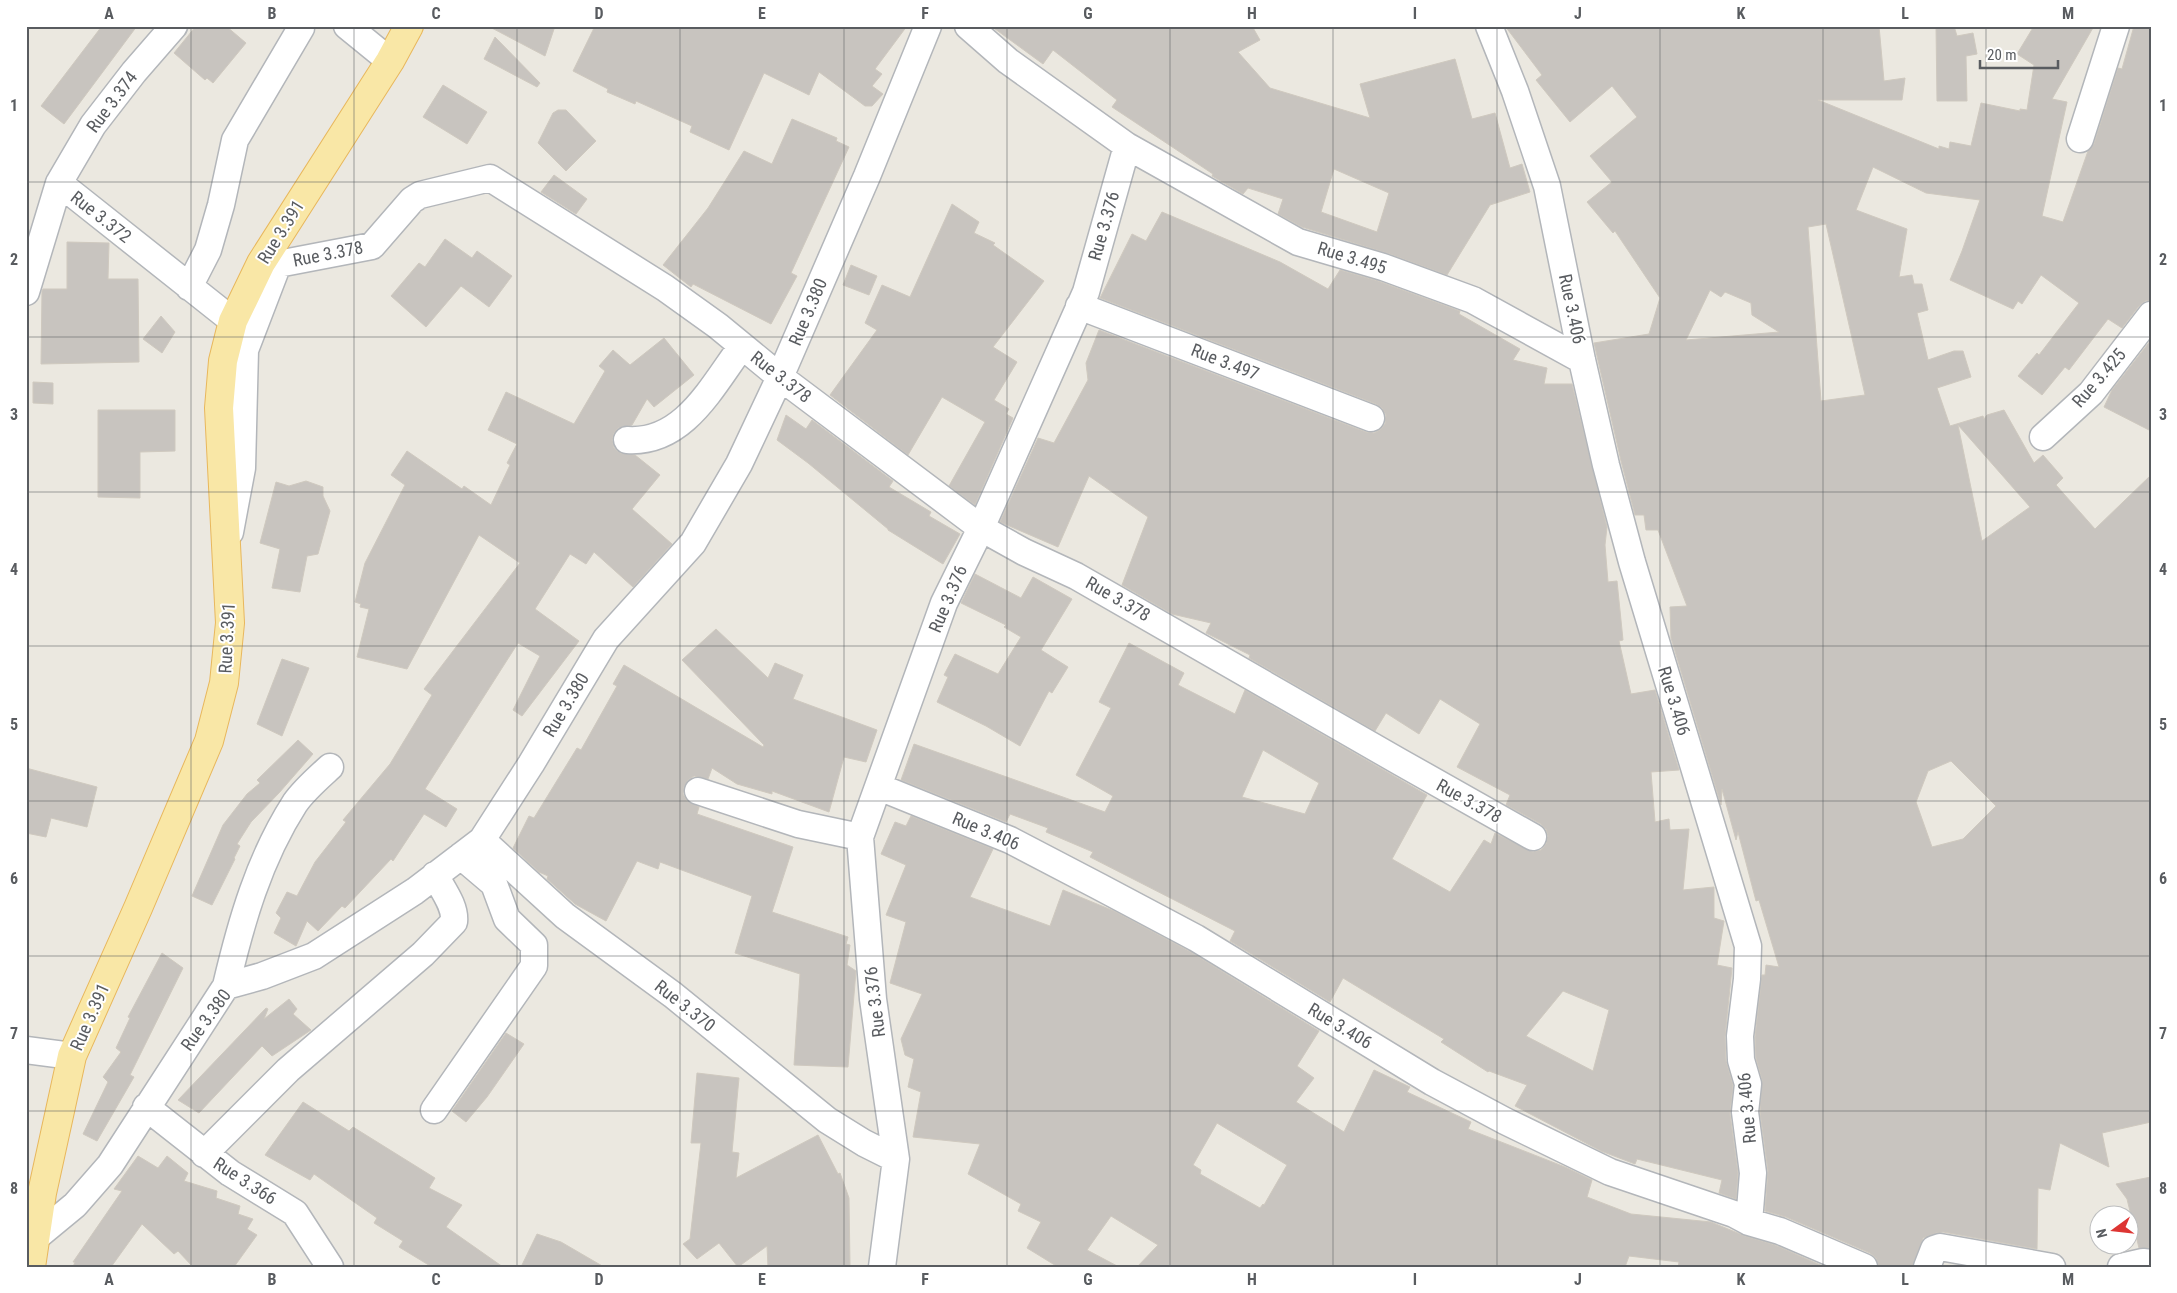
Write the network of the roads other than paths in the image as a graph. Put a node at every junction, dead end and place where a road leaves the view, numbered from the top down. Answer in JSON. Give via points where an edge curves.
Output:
{"nodes":[{"id":1,"x":174,"y":26,"type":"edge"},
{"id":2,"x":348,"y":26,"type":"edge"},
{"id":3,"x":410,"y":26,"type":"edge"},
{"id":4,"x":928,"y":26,"type":"edge"},
{"id":5,"x":968,"y":26,"type":"edge"},
{"id":6,"x":1489,"y":26,"type":"edge"},
{"id":7,"x":2116,"y":26,"type":"edge"},
{"id":8,"x":301,"y":28,"type":"dead end"},
{"id":9,"x":390,"y":61,"type":"junction"},
{"id":10,"x":2080,"y":139,"type":"dead end"},
{"id":11,"x":1127,"y":146,"type":"junction"},
{"id":12,"x":58,"y":183,"type":"junction"},
{"id":13,"x":189,"y":287,"type":"junction"},
{"id":14,"x":26,"y":292,"type":"edge"},
{"id":15,"x":1080,"y":306,"type":"junction"},
{"id":16,"x":2151,"y":315,"type":"edge"},
{"id":17,"x":233,"y":321,"type":"junction"},
{"id":18,"x":742,"y":346,"type":"junction"},
{"id":19,"x":1582,"y":360,"type":"junction"},
{"id":20,"x":780,"y":377,"type":"junction"},
{"id":21,"x":1371,"y":418,"type":"dead end"},
{"id":22,"x":2043,"y":437,"type":"dead end"},
{"id":23,"x":627,"y":440,"type":"dead end"},
{"id":24,"x":981,"y":528,"type":"junction"},
{"id":25,"x":227,"y":550,"type":"junction"},
{"id":26,"x":330,"y":767,"type":"dead end"},
{"id":27,"x":879,"y":787,"type":"junction"},
{"id":28,"x":698,"y":791,"type":"dead end"},
{"id":29,"x":860,"y":837,"type":"junction"},
{"id":30,"x":1533,"y":837,"type":"dead end"},
{"id":31,"x":482,"y":840,"type":"junction"},
{"id":32,"x":461,"y":856,"type":"junction"},
{"id":33,"x":435,"y":875,"type":"junction"},
{"id":34,"x":226,"y":986,"type":"junction"},
{"id":35,"x":26,"y":1050,"type":"edge"},
{"id":36,"x":72,"y":1056,"type":"junction"},
{"id":37,"x":146,"y":1107,"type":"junction"},
{"id":38,"x":434,"y":1110,"type":"dead end"},
{"id":39,"x":204,"y":1154,"type":"junction"},
{"id":40,"x":896,"y":1159,"type":"junction"},
{"id":41,"x":1750,"y":1222,"type":"junction"},
{"id":42,"x":35,"y":1238,"type":"junction"},
{"id":43,"x":2151,"y":1262,"type":"edge"},
{"id":44,"x":32,"y":1267,"type":"edge"},
{"id":45,"x":330,"y":1267,"type":"edge"},
{"id":46,"x":882,"y":1267,"type":"edge"},
{"id":47,"x":1864,"y":1267,"type":"edge"},
{"id":48,"x":1927,"y":1267,"type":"edge"},
{"id":49,"x":2052,"y":1267,"type":"edge"},
{"id":50,"x":2121,"y":1267,"type":"edge"}],
"edges":[{"from":1,"to":12,"type":"street","name":"Rue 3.374","via":[[93,125]]},
{"from":2,"to":9,"type":"street"},
{"from":3,"to":9,"type":"main road","name":"Rue 3.391"},
{"from":4,"to":20,"type":"street","name":"Rue 3.380"},
{"from":5,"to":11,"type":"street","via":[[1008,61]]},
{"from":6,"to":19,"type":"street","name":"Rue 3.406","via":[[1515,90],[1547,186]]},
{"from":7,"to":10,"type":"street"},
{"from":8,"to":13,"type":"street","via":[[235,140],[208,250]]},
{"from":9,"to":17,"type":"main road","name":"Rue 3.391","via":[[261,264]]},
{"from":11,"to":15,"type":"street","name":"Rue 3.376"},
{"from":11,"to":19,"type":"street","name":"Rue 3.495","via":[[1298,242],[1383,267],[1473,300]]},
{"from":12,"to":13,"type":"street","name":"Rue 3.372"},
{"from":12,"to":14,"type":"street","name":"Rue 3.372"},
{"from":13,"to":17,"type":"street","name":"Rue 3.372"},
{"from":15,"to":21,"type":"street","name":"Rue 3.497"},
{"from":15,"to":24,"type":"street","name":"Rue 3.376"},
{"from":16,"to":22,"type":"street","name":"Rue 3.425","via":[[2091,393]]},
{"from":17,"to":25,"type":"main road","name":"Rue 3.391","via":[[222,361],[219,408]]},
{"from":18,"to":20,"type":"street","name":"Rue 3.378"},
{"from":18,"to":23,"type":"street","via":[[695,410],[674,430],[657,438]]},
{"from":18,"to":25,"type":"street","name":"Rue 3.378","via":[[665,288],[490,178],[420,195],[372,246],[278,264],[245,350],[242,468]]},
{"from":19,"to":41,"type":"street","name":"Rue 3.406","via":[[1632,562],[1748,946],[1740,1036],[1741,1060],[1748,1084],[1745,1112],[1753,1173]]},
{"from":20,"to":24,"type":"street","name":"Rue 3.378"},
{"from":20,"to":31,"type":"street","name":"Rue 3.380","via":[[739,464],[693,542],[606,639]]},
{"from":24,"to":27,"type":"street","name":"Rue 3.376","via":[[944,603]]},
{"from":24,"to":30,"type":"street","name":"Rue 3.378","via":[[1076,576]]},
{"from":25,"to":36,"type":"main road","name":"Rue 3.391","via":[[230,622],[224,683],[209,741]]},
{"from":26,"to":34,"type":"street","via":[[296,802],[269,850],[240,924]]},
{"from":27,"to":29,"type":"street","name":"Rue 3.376"},
{"from":27,"to":41,"type":"street","name":"Rue 3.406","via":[[1010,840],[1196,938],[1432,1082],[1505,1121],[1610,1172]]},
{"from":28,"to":29,"type":"street","via":[[798,824]]},
{"from":29,"to":40,"type":"street","name":"Rue 3.376","via":[[873,999]]},
{"from":31,"to":32,"type":"street","name":"Rue 3.380"},
{"from":31,"to":40,"type":"street","name":"Rue 3.370","via":[[565,916],[673,995],[827,1120],[864,1144]]},
{"from":32,"to":33,"type":"street","name":"Rue 3.380"},
{"from":32,"to":38,"type":"street","via":[[494,884],[507,918],[534,945],[534,966]]},
{"from":33,"to":34,"type":"street","name":"Rue 3.380","via":[[314,956]]},
{"from":33,"to":39,"type":"street","via":[[454,912],[454,922],[423,954],[288,1070]]},
{"from":34,"to":37,"type":"street","name":"Rue 3.380"},
{"from":35,"to":36,"type":"street"},
{"from":36,"to":42,"type":"main road","name":"Rue 3.391"},
{"from":37,"to":39,"type":"street","name":"Rue 3.366"},
{"from":37,"to":42,"type":"street","name":"Rue 3.380","via":[[110,1165],[75,1205]]},
{"from":39,"to":45,"type":"street","name":"Rue 3.366","via":[[294,1213]]},
{"from":40,"to":46,"type":"street","name":"Rue 3.376"},
{"from":41,"to":47,"type":"street","via":[[1780,1231]]},
{"from":42,"to":44,"type":"main road","name":"Rue 3.391"},
{"from":43,"to":50,"type":"street"},
{"from":48,"to":49,"type":"street","via":[[1934,1249],[1940,1247]]}]}
